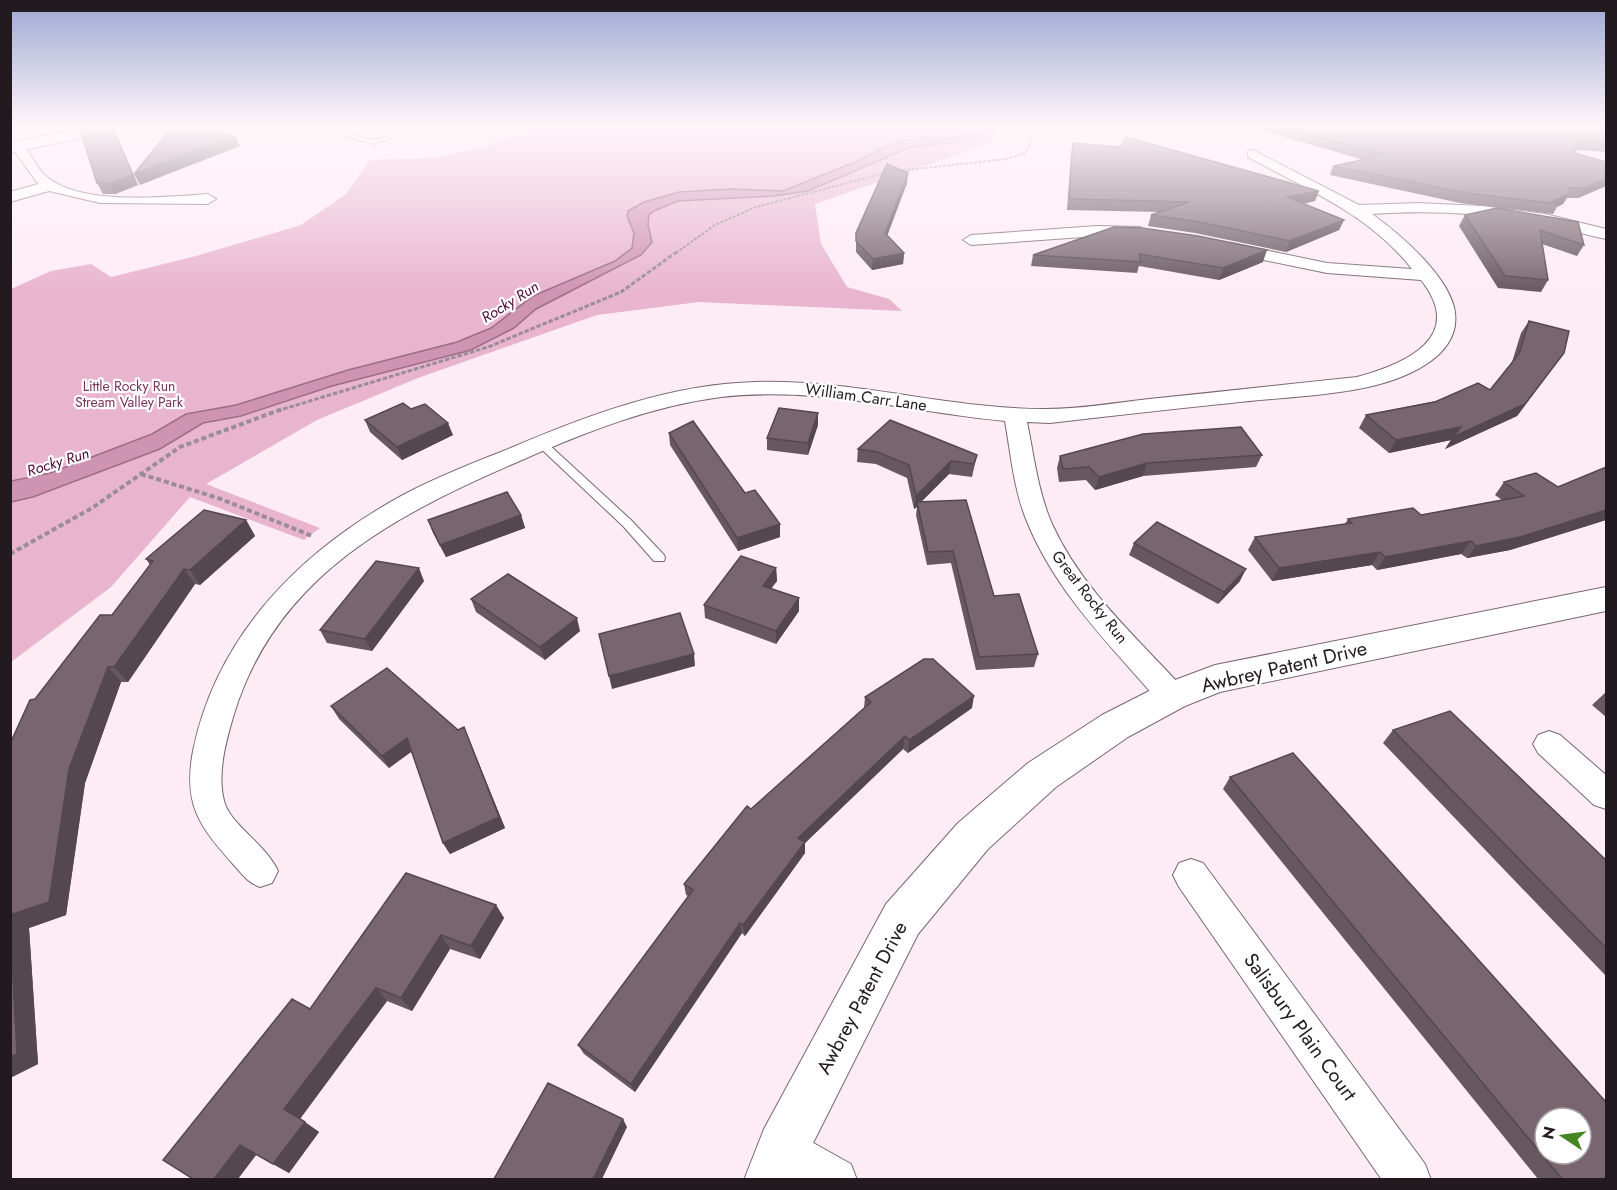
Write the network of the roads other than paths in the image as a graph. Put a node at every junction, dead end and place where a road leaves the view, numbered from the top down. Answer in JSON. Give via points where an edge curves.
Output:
{"nodes":[{"id":1,"x":46,"y":183,"type":"edge"},
{"id":2,"x":1305,"y":183,"type":"edge"},
{"id":3,"x":49,"y":186,"type":"junction"},
{"id":4,"x":10,"y":197,"type":"edge"},
{"id":5,"x":208,"y":199,"type":"dead end"},
{"id":6,"x":1355,"y":210,"type":"junction"},
{"id":7,"x":1603,"y":229,"type":"edge"},
{"id":8,"x":1157,"y":234,"type":"edge"},
{"id":9,"x":971,"y":240,"type":"dead end"},
{"id":10,"x":1217,"y":245,"type":"edge"},
{"id":11,"x":1428,"y":275,"type":"junction"},
{"id":12,"x":1015,"y":417,"type":"junction"},
{"id":13,"x":541,"y":443,"type":"junction"},
{"id":14,"x":659,"y":558,"type":"dead end"},
{"id":15,"x":1606,"y":599,"type":"edge"},
{"id":16,"x":1172,"y":696,"type":"junction"},
{"id":17,"x":1549,"y":744,"type":"dead end"},
{"id":18,"x":1606,"y":795,"type":"edge"},
{"id":19,"x":260,"y":870,"type":"dead end"},
{"id":20,"x":1191,"y":875,"type":"dead end"},
{"id":21,"x":777,"y":1164,"type":"edge"},
{"id":22,"x":835,"y":1179,"type":"edge"},
{"id":23,"x":1409,"y":1179,"type":"edge"}],
"edges":[{"from":1,"to":3,"type":"street"},
{"from":2,"to":6,"type":"street","name":"William Carr Lane"},
{"from":3,"to":4,"type":"street"},
{"from":3,"to":5,"type":"street","via":[[117,200]]},
{"from":6,"to":7,"type":"street","via":[[1400,206],[1470,209]]},
{"from":6,"to":11,"type":"street","name":"William Carr Lane"},
{"from":8,"to":9,"type":"street","via":[[1097,231]]},
{"from":10,"to":11,"type":"street","via":[[1327,268]]},
{"from":11,"to":12,"type":"street","name":"William Carr Lane","via":[[1447,309],[1448,324],[1442,339],[1419,362],[1380,378],[1220,399]]},
{"from":12,"to":13,"type":"street","name":"William Carr Lane","via":[[833,390],[753,388],[700,393],[626,410]]},
{"from":12,"to":16,"type":"street","name":"Great Rocky Run","via":[[1030,494],[1051,547],[1096,608]]},
{"from":13,"to":14,"type":"lane"},
{"from":13,"to":19,"type":"street","name":"William Carr Lane","via":[[415,498],[338,548],[303,578],[253,640],[221,700],[209,747],[206,789],[212,815]]},
{"from":15,"to":16,"type":"street","name":"Awbrey Patent Drive","via":[[1262,668],[1215,679]]},
{"from":16,"to":21,"type":"street","name":"Awbrey Patent Drive","via":[[1115,726],[1042,775],[973,836],[902,919]]},
{"from":17,"to":18,"type":"street"},
{"from":20,"to":23,"type":"street","name":"Salisbury Plain Court"},
{"from":21,"to":22,"type":"street"}]}
